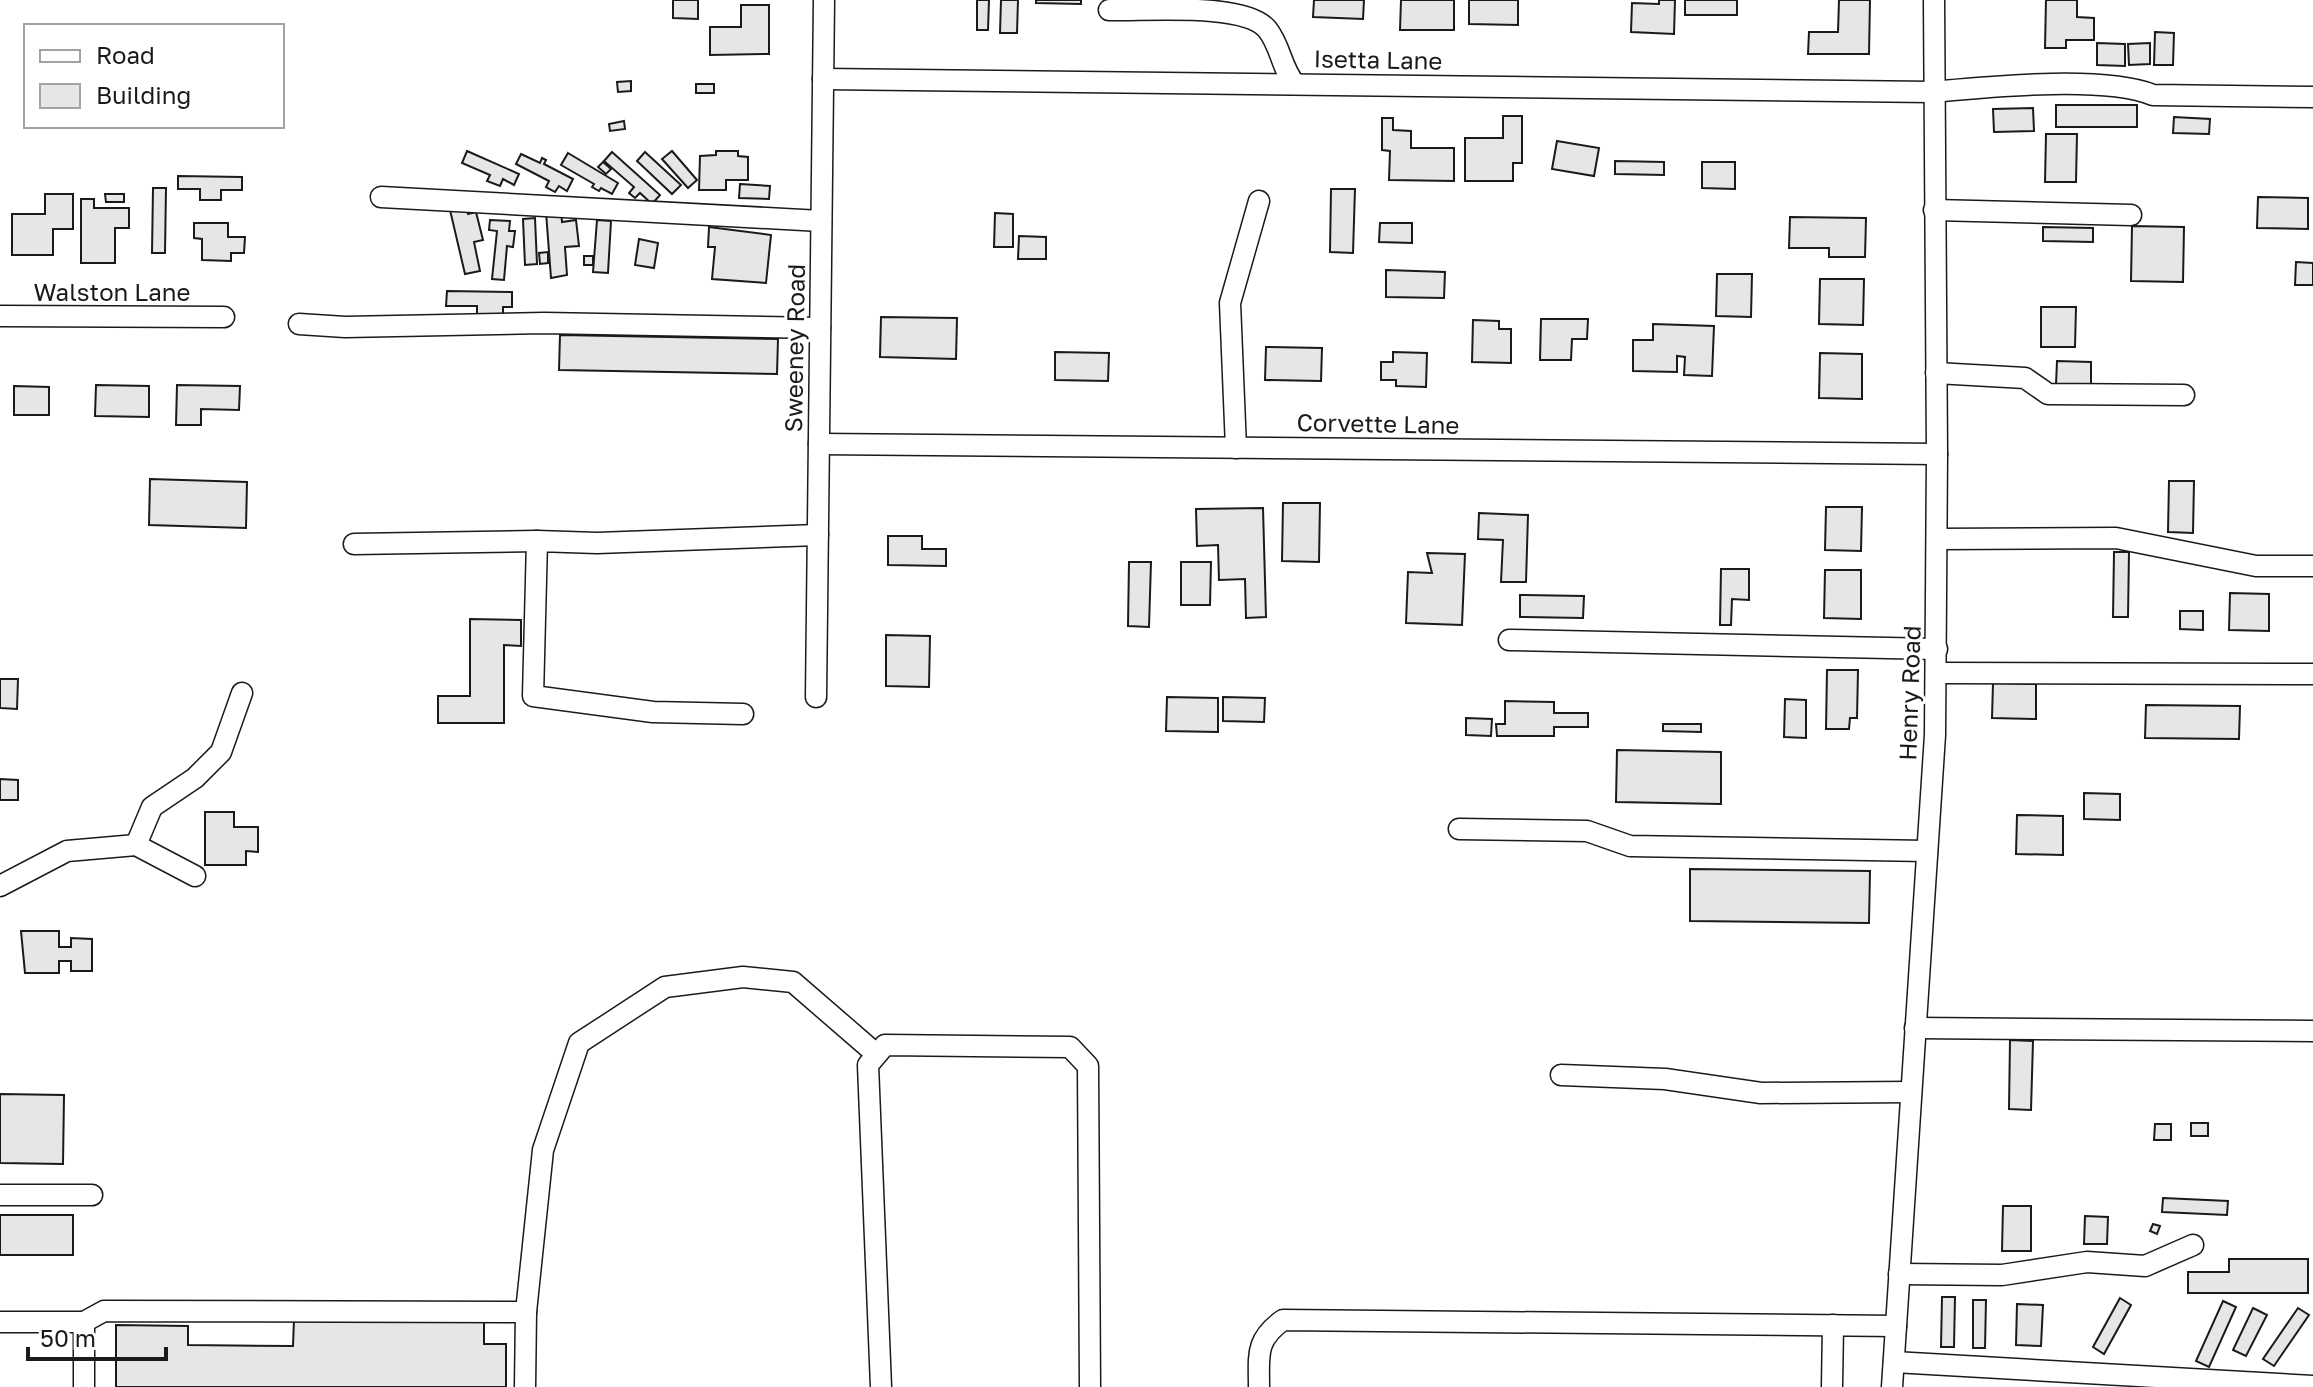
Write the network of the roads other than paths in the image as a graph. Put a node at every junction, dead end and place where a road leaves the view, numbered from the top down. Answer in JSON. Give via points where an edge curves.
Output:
{"nodes":[{"id":1,"x":824,"y":0,"type":"edge"},
{"id":2,"x":1934,"y":0,"type":"edge"},
{"id":3,"x":1109,"y":10,"type":"dead end"},
{"id":4,"x":823,"y":79,"type":"junction"},
{"id":5,"x":1295,"y":84,"type":"junction"},
{"id":6,"x":1932,"y":92,"type":"junction"},
{"id":7,"x":2313,"y":97,"type":"edge"},
{"id":8,"x":381,"y":197,"type":"dead end"},
{"id":9,"x":1259,"y":201,"type":"dead end"},
{"id":10,"x":1934,"y":210,"type":"junction"},
{"id":11,"x":2131,"y":215,"type":"dead end"},
{"id":12,"x":821,"y":221,"type":"junction"},
{"id":13,"x":0,"y":316,"type":"edge"},
{"id":14,"x":224,"y":317,"type":"dead end"},
{"id":15,"x":299,"y":324,"type":"dead end"},
{"id":16,"x":820,"y":328,"type":"junction"},
{"id":17,"x":1936,"y":373,"type":"junction"},
{"id":18,"x":2184,"y":395,"type":"dead end"},
{"id":19,"x":819,"y":444,"type":"junction"},
{"id":20,"x":1236,"y":448,"type":"junction"},
{"id":21,"x":1937,"y":454,"type":"junction"},
{"id":22,"x":818,"y":535,"type":"junction"},
{"id":23,"x":1937,"y":539,"type":"junction"},
{"id":24,"x":537,"y":541,"type":"junction"},
{"id":25,"x":354,"y":544,"type":"dead end"},
{"id":26,"x":2313,"y":566,"type":"edge"},
{"id":27,"x":1509,"y":640,"type":"dead end"},
{"id":28,"x":1937,"y":649,"type":"junction"},
{"id":29,"x":1937,"y":673,"type":"junction"},
{"id":30,"x":2313,"y":674,"type":"edge"},
{"id":31,"x":242,"y":693,"type":"dead end"},
{"id":32,"x":816,"y":697,"type":"dead end"},
{"id":33,"x":743,"y":714,"type":"dead end"},
{"id":34,"x":1459,"y":829,"type":"dead end"},
{"id":35,"x":136,"y":845,"type":"junction"},
{"id":36,"x":1927,"y":851,"type":"junction"},
{"id":37,"x":195,"y":876,"type":"dead end"},
{"id":38,"x":0,"y":886,"type":"edge"},
{"id":39,"x":1915,"y":1028,"type":"junction"},
{"id":40,"x":2313,"y":1031,"type":"edge"},
{"id":41,"x":875,"y":1053,"type":"junction"},
{"id":42,"x":1561,"y":1075,"type":"dead end"},
{"id":43,"x":1911,"y":1092,"type":"junction"},
{"id":44,"x":0,"y":1195,"type":"edge"},
{"id":45,"x":92,"y":1195,"type":"dead end"},
{"id":46,"x":2193,"y":1245,"type":"dead end"},
{"id":47,"x":1899,"y":1274,"type":"junction"},
{"id":48,"x":526,"y":1312,"type":"junction"},
{"id":49,"x":0,"y":1322,"type":"edge"},
{"id":50,"x":84,"y":1322,"type":"junction"},
{"id":51,"x":1833,"y":1325,"type":"junction"},
{"id":52,"x":1896,"y":1326,"type":"junction"},
{"id":53,"x":1894,"y":1362,"type":"junction"},
{"id":54,"x":2313,"y":1386,"type":"edge"},
{"id":55,"x":84,"y":1387,"type":"edge"},
{"id":56,"x":525,"y":1387,"type":"edge"},
{"id":57,"x":881,"y":1387,"type":"edge"},
{"id":58,"x":1090,"y":1387,"type":"edge"},
{"id":59,"x":1259,"y":1387,"type":"edge"},
{"id":60,"x":1832,"y":1387,"type":"edge"},
{"id":61,"x":1892,"y":1387,"type":"edge"}],
"edges":[{"from":1,"to":4,"type":"street","name":"Sweeney Road"},
{"from":2,"to":6,"type":"street","name":"Henry Road"},
{"from":3,"to":5,"type":"street","via":[[1253,18],[1277,42]]},
{"from":4,"to":5,"type":"street","name":"Isetta Lane"},
{"from":4,"to":12,"type":"street","name":"Sweeney Road"},
{"from":5,"to":6,"type":"street","name":"Isetta Lane"},
{"from":6,"to":7,"type":"street","name":"Isetta Lane","via":[[2104,86],[2153,95]]},
{"from":6,"to":10,"type":"street","name":"Henry Road"},
{"from":8,"to":12,"type":"street"},
{"from":9,"to":20,"type":"street","via":[[1230,303]]},
{"from":10,"to":11,"type":"street"},
{"from":10,"to":17,"type":"street","name":"Henry Road"},
{"from":12,"to":16,"type":"street","name":"Sweeney Road"},
{"from":13,"to":14,"type":"street","name":"Walston Lane"},
{"from":15,"to":16,"type":"street"},
{"from":16,"to":19,"type":"street","name":"Sweeney Road"},
{"from":17,"to":18,"type":"street","via":[[2025,378],[2048,394]]},
{"from":17,"to":21,"type":"street","name":"Henry Road"},
{"from":19,"to":20,"type":"street","name":"Corvette Lane"},
{"from":19,"to":22,"type":"street","name":"Sweeney Road"},
{"from":20,"to":21,"type":"street","name":"Corvette Lane"},
{"from":21,"to":23,"type":"street","name":"Henry Road"},
{"from":22,"to":24,"type":"street"},
{"from":22,"to":32,"type":"street","name":"Sweeney Road"},
{"from":23,"to":26,"type":"street","via":[[2116,538],[2256,566]]},
{"from":23,"to":28,"type":"street","name":"Henry Road"},
{"from":24,"to":25,"type":"street"},
{"from":24,"to":33,"type":"street","via":[[533,696],[653,712]]},
{"from":27,"to":28,"type":"street"},
{"from":28,"to":29,"type":"street","name":"Henry Road"},
{"from":29,"to":30,"type":"street"},
{"from":29,"to":36,"type":"street","name":"Henry Road"},
{"from":31,"to":35,"type":"street","via":[[221,752],[195,778],[152,807]]},
{"from":34,"to":36,"type":"street","via":[[1587,831],[1630,846]]},
{"from":35,"to":37,"type":"street"},
{"from":35,"to":38,"type":"street","via":[[67,851]]},
{"from":36,"to":39,"type":"street","name":"Henry Road"},
{"from":39,"to":40,"type":"street"},
{"from":39,"to":43,"type":"street","name":"Henry Road"},
{"from":41,"to":48,"type":"street","via":[[793,982],[743,977],[665,987],[579,1043],[543,1150]]},
{"from":41,"to":57,"type":"street","via":[[868,1065]]},
{"from":41,"to":58,"type":"street","via":[[885,1045],[1070,1047],[1082,1056],[1088,1066]]},
{"from":42,"to":43,"type":"street","via":[[1665,1079],[1761,1093]]},
{"from":43,"to":47,"type":"street","name":"Henry Road"},
{"from":44,"to":45,"type":"street"},
{"from":46,"to":47,"type":"street","via":[[2145,1266],[2087,1262],[2002,1275]]},
{"from":47,"to":52,"type":"street","name":"Henry Road"},
{"from":48,"to":50,"type":"street","via":[[104,1311]]},
{"from":48,"to":56,"type":"street"},
{"from":49,"to":50,"type":"street"},
{"from":50,"to":55,"type":"street"},
{"from":51,"to":52,"type":"street"},
{"from":51,"to":59,"type":"street","via":[[1283,1320],[1265,1333]]},
{"from":51,"to":60,"type":"street"},
{"from":52,"to":53,"type":"street","name":"Henry Road"},
{"from":53,"to":54,"type":"street"},
{"from":53,"to":61,"type":"street","name":"Henry Road"}]}
